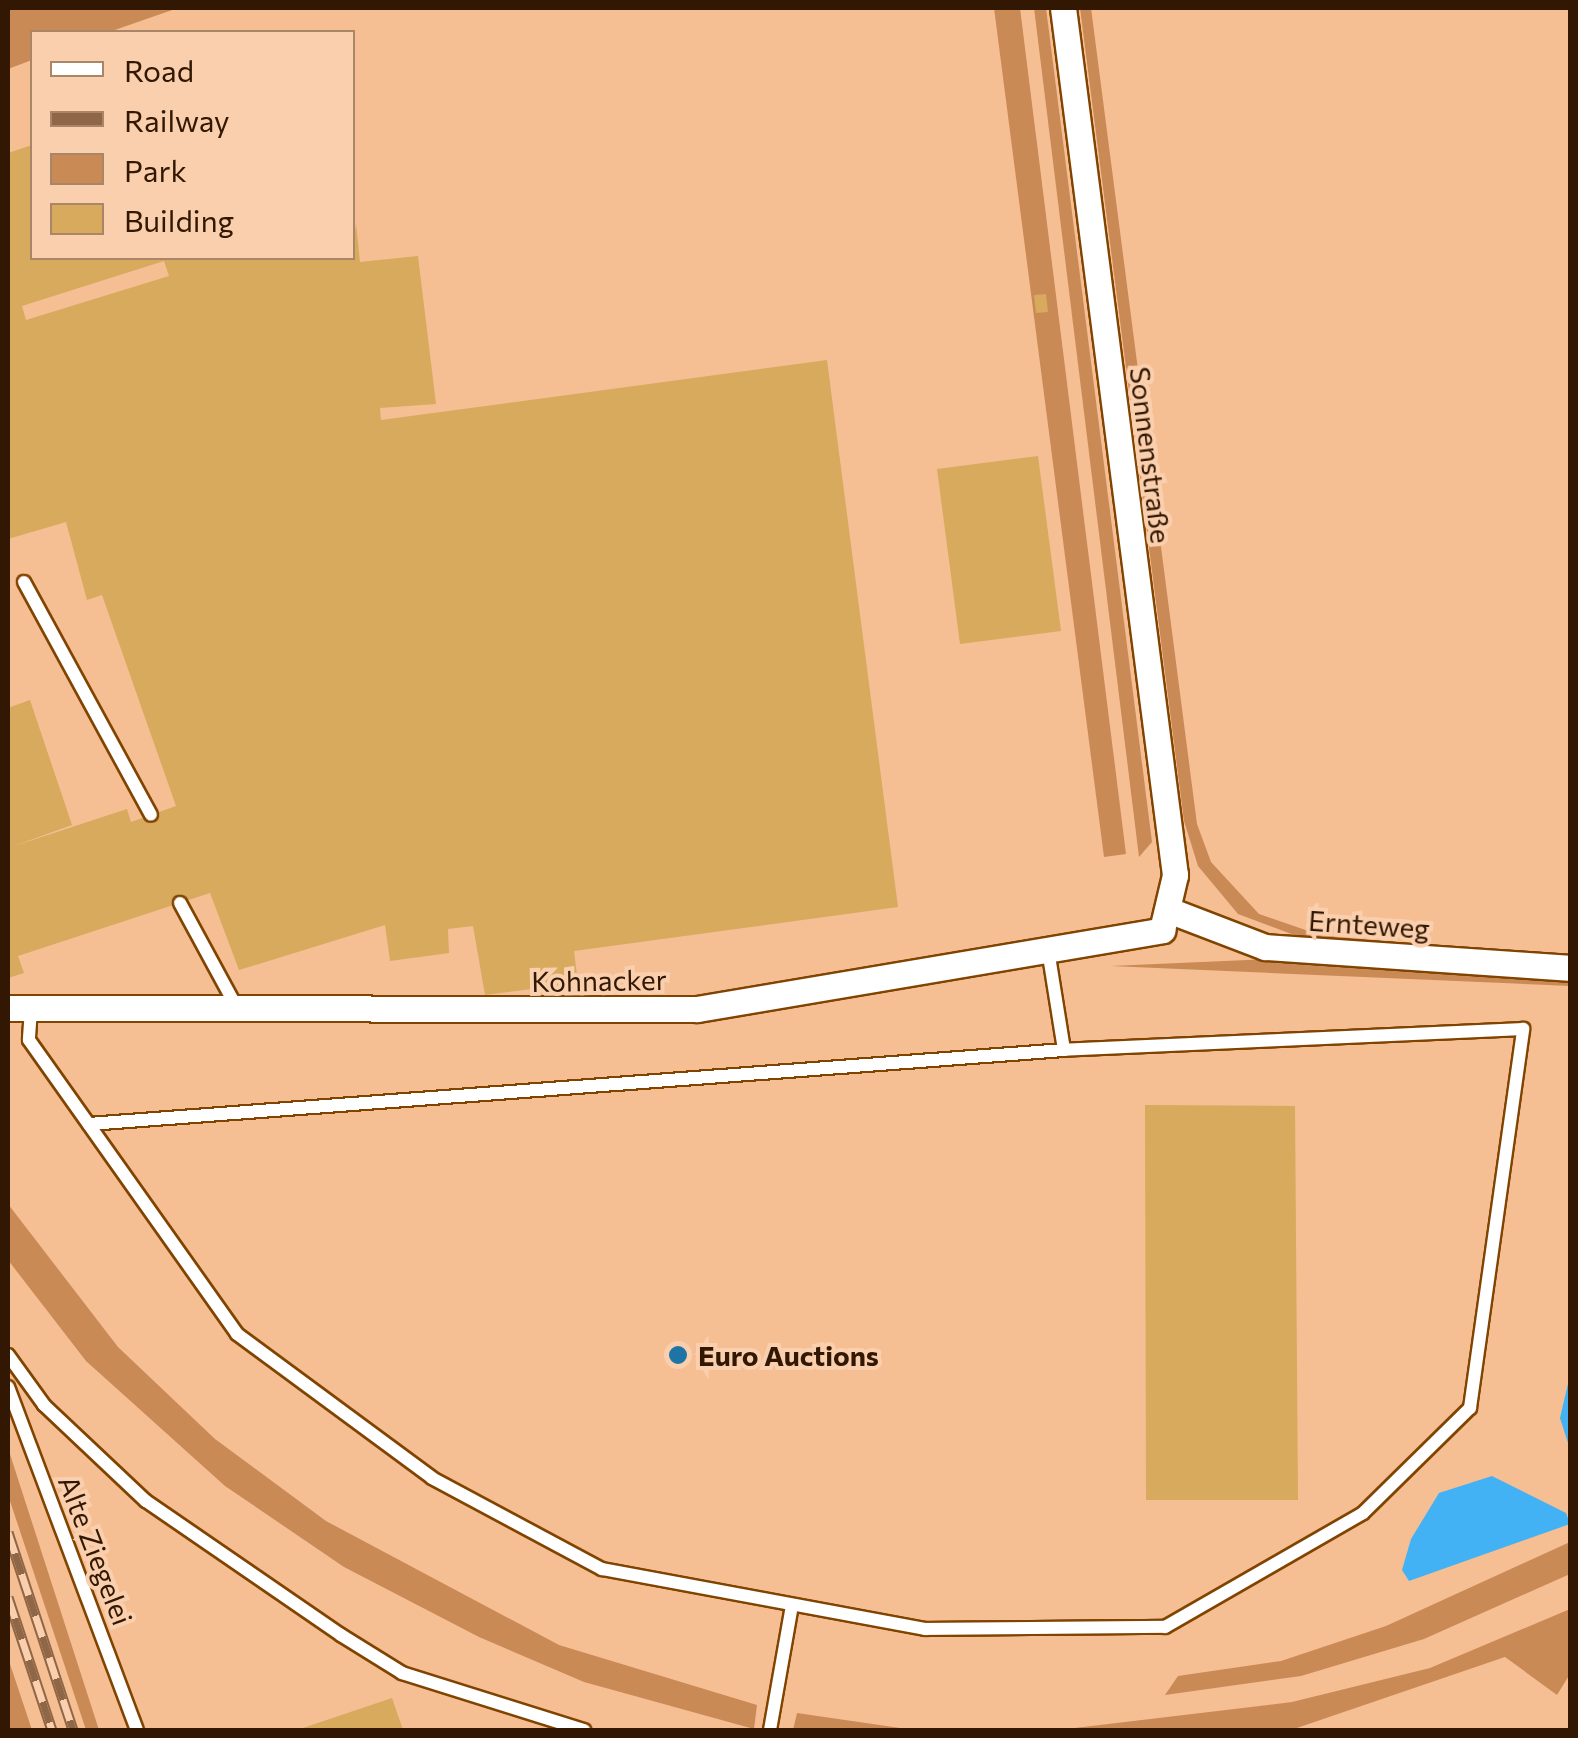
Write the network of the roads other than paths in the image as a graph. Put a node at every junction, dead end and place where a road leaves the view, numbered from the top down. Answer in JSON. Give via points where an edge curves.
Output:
{"nodes":[{"id":1,"x":1063,"y":8,"type":"edge"},
{"id":2,"x":24,"y":582,"type":"dead end"},
{"id":3,"x":151,"y":815,"type":"dead end"},
{"id":4,"x":180,"y":903,"type":"dead end"},
{"id":5,"x":1171,"y":911,"type":"junction"},
{"id":6,"x":1049,"y":956,"type":"junction"},
{"id":7,"x":1570,"y":968,"type":"edge"},
{"id":8,"x":19,"y":1008,"type":"edge"},
{"id":9,"x":240,"y":1014,"type":"junction"},
{"id":10,"x":1064,"y":1050,"type":"junction"},
{"id":11,"x":89,"y":1124,"type":"junction"},
{"id":12,"x":8,"y":1355,"type":"edge"},
{"id":13,"x":8,"y":1387,"type":"edge"},
{"id":14,"x":790,"y":1611,"type":"junction"},
{"id":15,"x":137,"y":1730,"type":"edge"},
{"id":16,"x":584,"y":1730,"type":"edge"},
{"id":17,"x":770,"y":1730,"type":"edge"}],
"edges":[{"from":1,"to":5,"type":"street","name":"Sonnenstraße","via":[[1174,875]]},
{"from":2,"to":3,"type":"lane"},
{"from":4,"to":9,"type":"lane"},
{"from":5,"to":6,"type":"street","name":"Kohnacker","via":[[1144,940]]},
{"from":5,"to":7,"type":"street","name":"Ernteweg","via":[[1265,947]]},
{"from":6,"to":9,"type":"street","name":"Kohnacker","via":[[768,1004]]},
{"from":6,"to":10,"type":"lane"},
{"from":8,"to":9,"type":"street","name":"Kohnacker"},
{"from":8,"to":11,"type":"lane","via":[[30,1040]]},
{"from":10,"to":11,"type":"lane"},
{"from":10,"to":14,"type":"lane","via":[[1523,1029],[1470,1408],[1363,1513],[1165,1627],[925,1629]]},
{"from":11,"to":14,"type":"lane","via":[[237,1334],[432,1478],[602,1568]]},
{"from":12,"to":16,"type":"lane","via":[[44,1404],[146,1501],[341,1635],[402,1673]]},
{"from":13,"to":15,"type":"lane","name":"Alte Ziegelei"},
{"from":14,"to":17,"type":"lane"}]}
